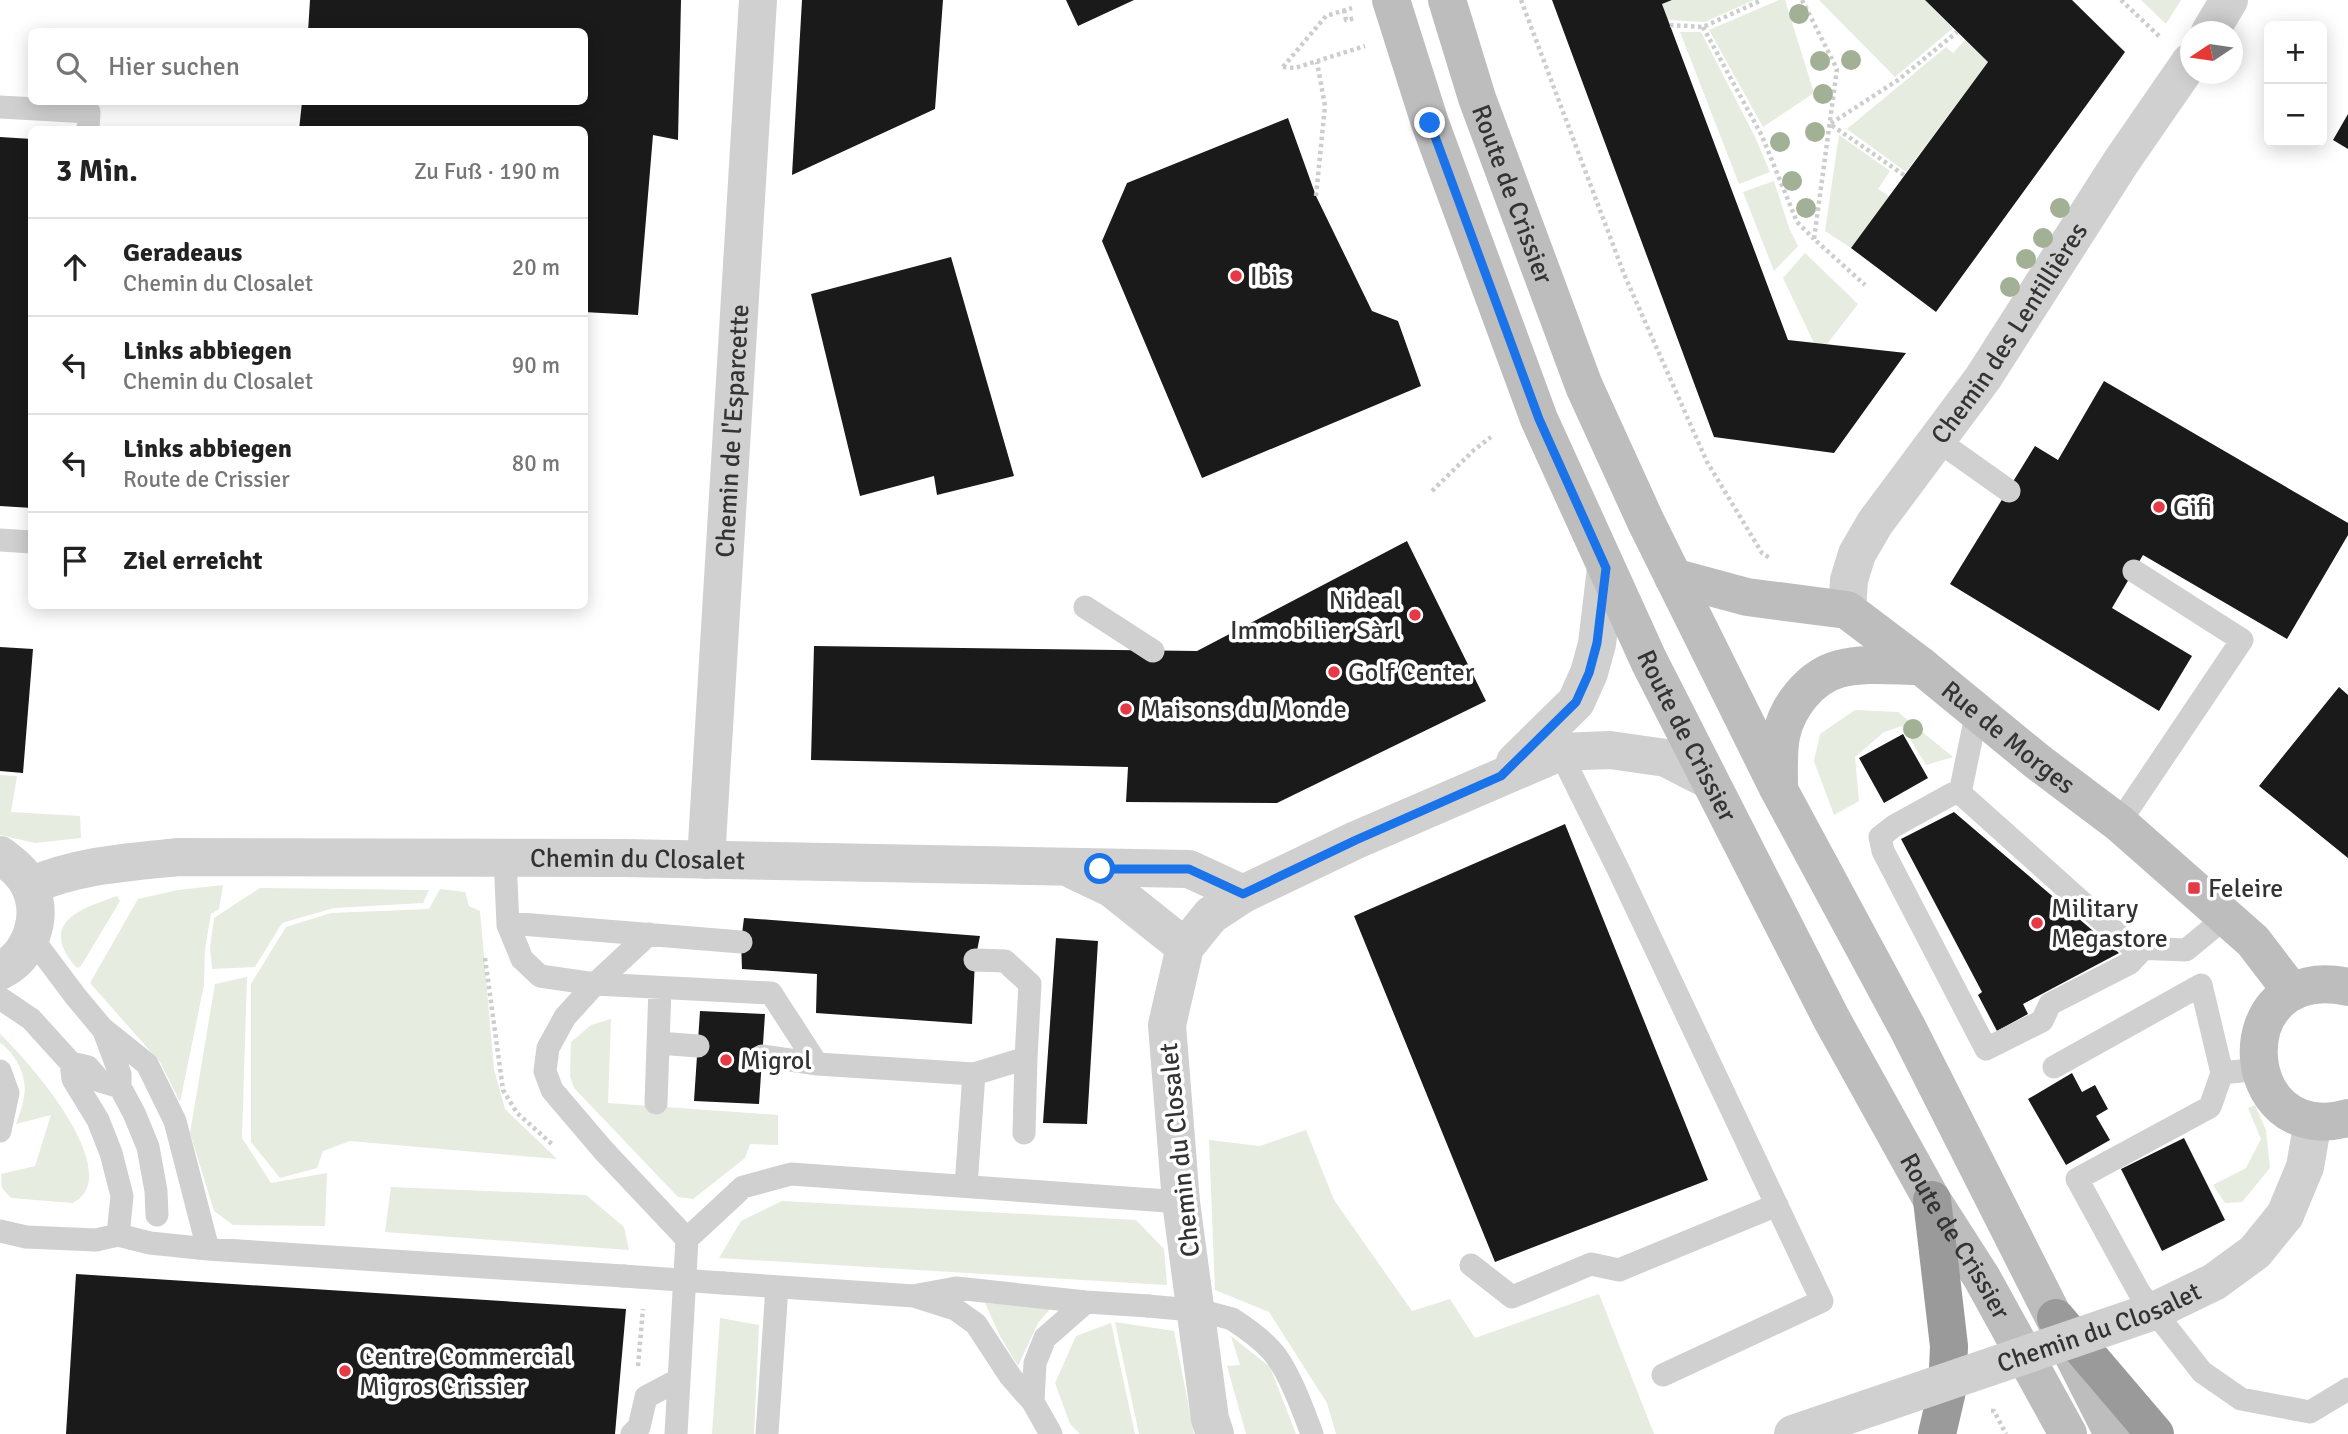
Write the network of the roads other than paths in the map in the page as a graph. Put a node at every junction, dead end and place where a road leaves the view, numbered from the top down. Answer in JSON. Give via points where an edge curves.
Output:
{"nodes":[{"id":1,"x":758,"y":0,"type":"edge"},
{"id":2,"x":1391,"y":0,"type":"edge"},
{"id":3,"x":1447,"y":0,"type":"edge"},
{"id":4,"x":2228,"y":0,"type":"edge"},
{"id":5,"x":2216,"y":21,"type":"edge"},
{"id":6,"x":2180,"y":77,"type":"edge"},
{"id":7,"x":0,"y":107,"type":"edge"},
{"id":8,"x":88,"y":126,"type":"edge"},
{"id":9,"x":1937,"y":440,"type":"junction"},
{"id":10,"x":2009,"y":491,"type":"dead end"},
{"id":11,"x":0,"y":540,"type":"edge"},
{"id":12,"x":28,"y":542,"type":"edge"},
{"id":13,"x":1606,"y":568,"type":"junction"},
{"id":14,"x":2134,"y":571,"type":"dead end"},
{"id":15,"x":1673,"y":577,"type":"junction"},
{"id":16,"x":1085,"y":607,"type":"dead end"},
{"id":17,"x":1847,"y":610,"type":"junction"},
{"id":18,"x":1153,"y":651,"type":"dead end"},
{"id":19,"x":1922,"y":666,"type":"junction"},
{"id":20,"x":1977,"y":711,"type":"junction"},
{"id":21,"x":1560,"y":752,"type":"junction"},
{"id":22,"x":1501,"y":776,"type":"junction"},
{"id":23,"x":1709,"y":780,"type":"junction"},
{"id":24,"x":1779,"y":788,"type":"junction"},
{"id":25,"x":1960,"y":793,"type":"junction"},
{"id":26,"x":2119,"y":823,"type":"junction"},
{"id":27,"x":0,"y":855,"type":"edge"},
{"id":28,"x":505,"y":858,"type":"junction"},
{"id":29,"x":706,"y":860,"type":"junction"},
{"id":30,"x":1068,"y":868,"type":"junction"},
{"id":31,"x":30,"y":886,"type":"junction"},
{"id":32,"x":1243,"y":894,"type":"junction"},
{"id":33,"x":2226,"y":917,"type":"junction"},
{"id":34,"x":508,"y":923,"type":"junction"},
{"id":35,"x":649,"y":934,"type":"junction"},
{"id":36,"x":31,"y":937,"type":"junction"},
{"id":37,"x":741,"y":942,"type":"dead end"},
{"id":38,"x":1185,"y":947,"type":"junction"},
{"id":39,"x":2143,"y":948,"type":"junction"},
{"id":40,"x":975,"y":960,"type":"dead end"},
{"id":41,"x":0,"y":971,"type":"edge"},
{"id":42,"x":595,"y":984,"type":"junction"},
{"id":43,"x":2348,"y":987,"type":"edge"},
{"id":44,"x":660,"y":988,"type":"junction"},
{"id":45,"x":2292,"y":992,"type":"junction"},
{"id":46,"x":0,"y":998,"type":"edge"},
{"id":47,"x":102,"y":1028,"type":"junction"},
{"id":48,"x":658,"y":1043,"type":"junction"},
{"id":49,"x":698,"y":1045,"type":"dead end"},
{"id":50,"x":762,"y":1056,"type":"dead end"},
{"id":51,"x":1026,"y":1058,"type":"junction"},
{"id":52,"x":71,"y":1063,"type":"junction"},
{"id":53,"x":817,"y":1065,"type":"junction"},
{"id":54,"x":2054,"y":1067,"type":"dead end"},
{"id":55,"x":2259,"y":1069,"type":"junction"},
{"id":56,"x":0,"y":1071,"type":"edge"},
{"id":57,"x":2222,"y":1073,"type":"junction"},
{"id":58,"x":974,"y":1074,"type":"junction"},
{"id":59,"x":120,"y":1087,"type":"junction"},
{"id":60,"x":656,"y":1103,"type":"dead end"},
{"id":61,"x":2331,"y":1119,"type":"edge"},
{"id":62,"x":0,"y":1131,"type":"edge"},
{"id":63,"x":1024,"y":1133,"type":"dead end"},
{"id":64,"x":967,"y":1186,"type":"junction"},
{"id":65,"x":1932,"y":1200,"type":"junction"},
{"id":66,"x":1181,"y":1202,"type":"junction"},
{"id":67,"x":1777,"y":1205,"type":"junction"},
{"id":68,"x":157,"y":1215,"type":"dead end"},
{"id":69,"x":0,"y":1231,"type":"edge"},
{"id":70,"x":118,"y":1235,"type":"junction"},
{"id":71,"x":687,"y":1240,"type":"junction"},
{"id":72,"x":208,"y":1249,"type":"junction"},
{"id":73,"x":1471,"y":1265,"type":"dead end"},
{"id":74,"x":777,"y":1287,"type":"junction"},
{"id":75,"x":914,"y":1296,"type":"junction"},
{"id":76,"x":1086,"y":1303,"type":"junction"},
{"id":77,"x":2056,"y":1318,"type":"junction"},
{"id":78,"x":1663,"y":1375,"type":"dead end"},
{"id":79,"x":678,"y":1380,"type":"junction"},
{"id":80,"x":2348,"y":1389,"type":"edge"},
{"id":81,"x":1034,"y":1402,"type":"junction"},
{"id":82,"x":632,"y":1434,"type":"edge"},
{"id":83,"x":676,"y":1434,"type":"edge"},
{"id":84,"x":767,"y":1434,"type":"edge"},
{"id":85,"x":1051,"y":1434,"type":"edge"},
{"id":86,"x":1215,"y":1434,"type":"edge"},
{"id":87,"x":1312,"y":1434,"type":"edge"},
{"id":88,"x":1793,"y":1434,"type":"edge"},
{"id":89,"x":1937,"y":1434,"type":"edge"},
{"id":90,"x":2068,"y":1434,"type":"edge"},
{"id":91,"x":2113,"y":1434,"type":"edge"},
{"id":92,"x":2155,"y":1434,"type":"edge"}],
"edges":[{"from":1,"to":29,"type":"street","name":"Chemin de l'Esparcette"},
{"from":2,"to":13,"type":"main road","name":"Route de Crissier","via":[[1430,123],[1539,419]]},
{"from":3,"to":15,"type":"main road","name":"Route de Crissier","via":[[1477,98],[1584,386]]},
{"from":4,"to":5,"type":"street"},
{"from":6,"to":9,"type":"street","name":"Chemin des Lentillières"},
{"from":7,"to":8,"type":"lane","via":[[89,112]]},
{"from":9,"to":10,"type":"lane"},
{"from":9,"to":17,"type":"street","name":"Chemin des Lentillières","via":[[1857,554]]},
{"from":11,"to":12,"type":"lane"},
{"from":13,"to":22,"type":"street","name":"Chemin du Closalet","via":[[1597,643],[1576,702]]},
{"from":13,"to":23,"type":"main road","name":"Route de Crissier"},
{"from":14,"to":26,"type":"lane","via":[[2242,640]]},
{"from":15,"to":17,"type":"main road","name":"Rue de Morges","via":[[1747,597]]},
{"from":15,"to":24,"type":"main road","name":"Route de Crissier"},
{"from":16,"to":18,"type":"lane"},
{"from":17,"to":19,"type":"main road","name":"Rue de Morges"},
{"from":19,"to":20,"type":"main road","name":"Rue de Morges"},
{"from":19,"to":24,"type":"main road","via":[[1838,669],[1799,696],[1781,737]]},
{"from":20,"to":25,"type":"lane"},
{"from":20,"to":26,"type":"main road","name":"Rue de Morges"},
{"from":21,"to":22,"type":"street","name":"Chemin du Closalet"},
{"from":21,"to":23,"type":"street","name":"Chemin du Closalet","via":[[1610,750],[1666,758]]},
{"from":21,"to":67,"type":"lane"},
{"from":22,"to":32,"type":"street","name":"Chemin du Closalet"},
{"from":23,"to":65,"type":"main road","name":"Route de Crissier","via":[[1831,1018]]},
{"from":24,"to":77,"type":"main road","name":"Route de Crissier"},
{"from":25,"to":39,"type":"lane","via":[[2133,948]]},
{"from":25,"to":39,"type":"lane","via":[[1880,837],[1883,852],[1986,1049],[2042,1021],[2050,1004],[2130,963]]},
{"from":26,"to":33,"type":"main road","name":"Rue de Morges"},
{"from":27,"to":31,"type":"street"},
{"from":28,"to":29,"type":"street","name":"Chemin du Closalet"},
{"from":28,"to":31,"type":"street","name":"Chemin du Closalet","via":[[179,857],[113,863]]},
{"from":28,"to":34,"type":"lane"},
{"from":29,"to":30,"type":"street","name":"Chemin du Closalet"},
{"from":30,"to":32,"type":"street","name":"Chemin du Closalet","via":[[1189,869]]},
{"from":30,"to":38,"type":"street","via":[[1111,888]]},
{"from":31,"to":36,"type":"street","via":[[35,911]]},
{"from":32,"to":38,"type":"street","name":"Chemin du Closalet","via":[[1210,915]]},
{"from":33,"to":39,"type":"lane","via":[[2186,950]]},
{"from":33,"to":45,"type":"main road","name":"Rue de Morges","via":[[2253,941]]},
{"from":34,"to":35,"type":"lane"},
{"from":34,"to":42,"type":"lane","via":[[522,959],[540,976]]},
{"from":35,"to":37,"type":"lane"},
{"from":35,"to":42,"type":"lane"},
{"from":36,"to":41,"type":"street","via":[[22,954]]},
{"from":36,"to":47,"type":"lane"},
{"from":38,"to":66,"type":"street","name":"Chemin du Closalet","via":[[1167,1026]]},
{"from":40,"to":51,"type":"lane","via":[[1005,961],[1030,984]]},
{"from":42,"to":44,"type":"lane"},
{"from":42,"to":71,"type":"lane","via":[[565,1017],[548,1048],[545,1071],[552,1090]]},
{"from":43,"to":45,"type":"main road","via":[[2332,983]]},
{"from":44,"to":48,"type":"lane"},
{"from":44,"to":53,"type":"lane","via":[[771,993]]},
{"from":45,"to":55,"type":"main road","via":[[2275,1006],[2263,1025]]},
{"from":46,"to":52,"type":"lane","via":[[31,1019]]},
{"from":47,"to":59,"type":"lane","via":[[120,1074]]},
{"from":47,"to":72,"type":"lane","via":[[147,1065],[160,1089],[175,1121]]},
{"from":48,"to":49,"type":"lane"},
{"from":48,"to":60,"type":"lane"},
{"from":50,"to":53,"type":"lane"},
{"from":51,"to":58,"type":"lane"},
{"from":51,"to":63,"type":"lane"},
{"from":52,"to":59,"type":"lane","via":[[88,1067],[100,1081]]},
{"from":52,"to":70,"type":"lane","via":[[73,1079],[98,1120],[111,1153],[122,1196]]},
{"from":53,"to":58,"type":"lane"},
{"from":54,"to":57,"type":"lane","via":[[2201,985]]},
{"from":55,"to":57,"type":"lane"},
{"from":55,"to":61,"type":"main road","via":[[2278,1103],[2294,1114]]},
{"from":56,"to":62,"type":"lane","via":[[8,1093]]},
{"from":57,"to":80,"type":"lane","via":[[2210,1107],[2077,1180],[2139,1292],[2202,1372],[2241,1399],[2310,1412]]},
{"from":58,"to":64,"type":"lane"},
{"from":59,"to":68,"type":"lane","via":[[148,1147]]},
{"from":61,"to":88,"type":"street","name":"Chemin du Closalet","bridge":true,"via":[[2285,1215],[2255,1252],[2214,1282],[2154,1311]]},
{"from":64,"to":66,"type":"lane"},
{"from":64,"to":71,"type":"lane","via":[[791,1174],[743,1187]]},
{"from":65,"to":89,"type":"highway","via":[[1949,1346],[1947,1391]]},
{"from":65,"to":90,"type":"main road","name":"Route de Crissier","via":[[1982,1278]]},
{"from":66,"to":86,"type":"street","name":"Chemin du Closalet"},
{"from":67,"to":73,"type":"lane","via":[[1619,1270],[1591,1264],[1512,1297]]},
{"from":67,"to":78,"type":"lane","via":[[1822,1301]]},
{"from":69,"to":70,"type":"lane","via":[[26,1237],[96,1240]]},
{"from":70,"to":72,"type":"lane"},
{"from":71,"to":79,"type":"lane"},
{"from":72,"to":74,"type":"lane","bridge":true},
{"from":74,"to":75,"type":"lane"},
{"from":74,"to":84,"type":"lane"},
{"from":75,"to":76,"type":"lane","via":[[956,1288]]},
{"from":75,"to":81,"type":"lane","via":[[955,1309],[976,1324],[1010,1376]]},
{"from":76,"to":81,"type":"lane","via":[[1045,1338],[1035,1363]]},
{"from":76,"to":87,"type":"lane","bridge":true,"via":[[1203,1311],[1232,1319],[1273,1351]]},
{"from":77,"to":91,"type":"main road","name":"Route de Crissier"},
{"from":77,"to":92,"type":"highway"},
{"from":79,"to":82,"type":"lane","via":[[646,1397],[639,1427]]},
{"from":79,"to":83,"type":"lane"},
{"from":81,"to":85,"type":"lane"}]}
